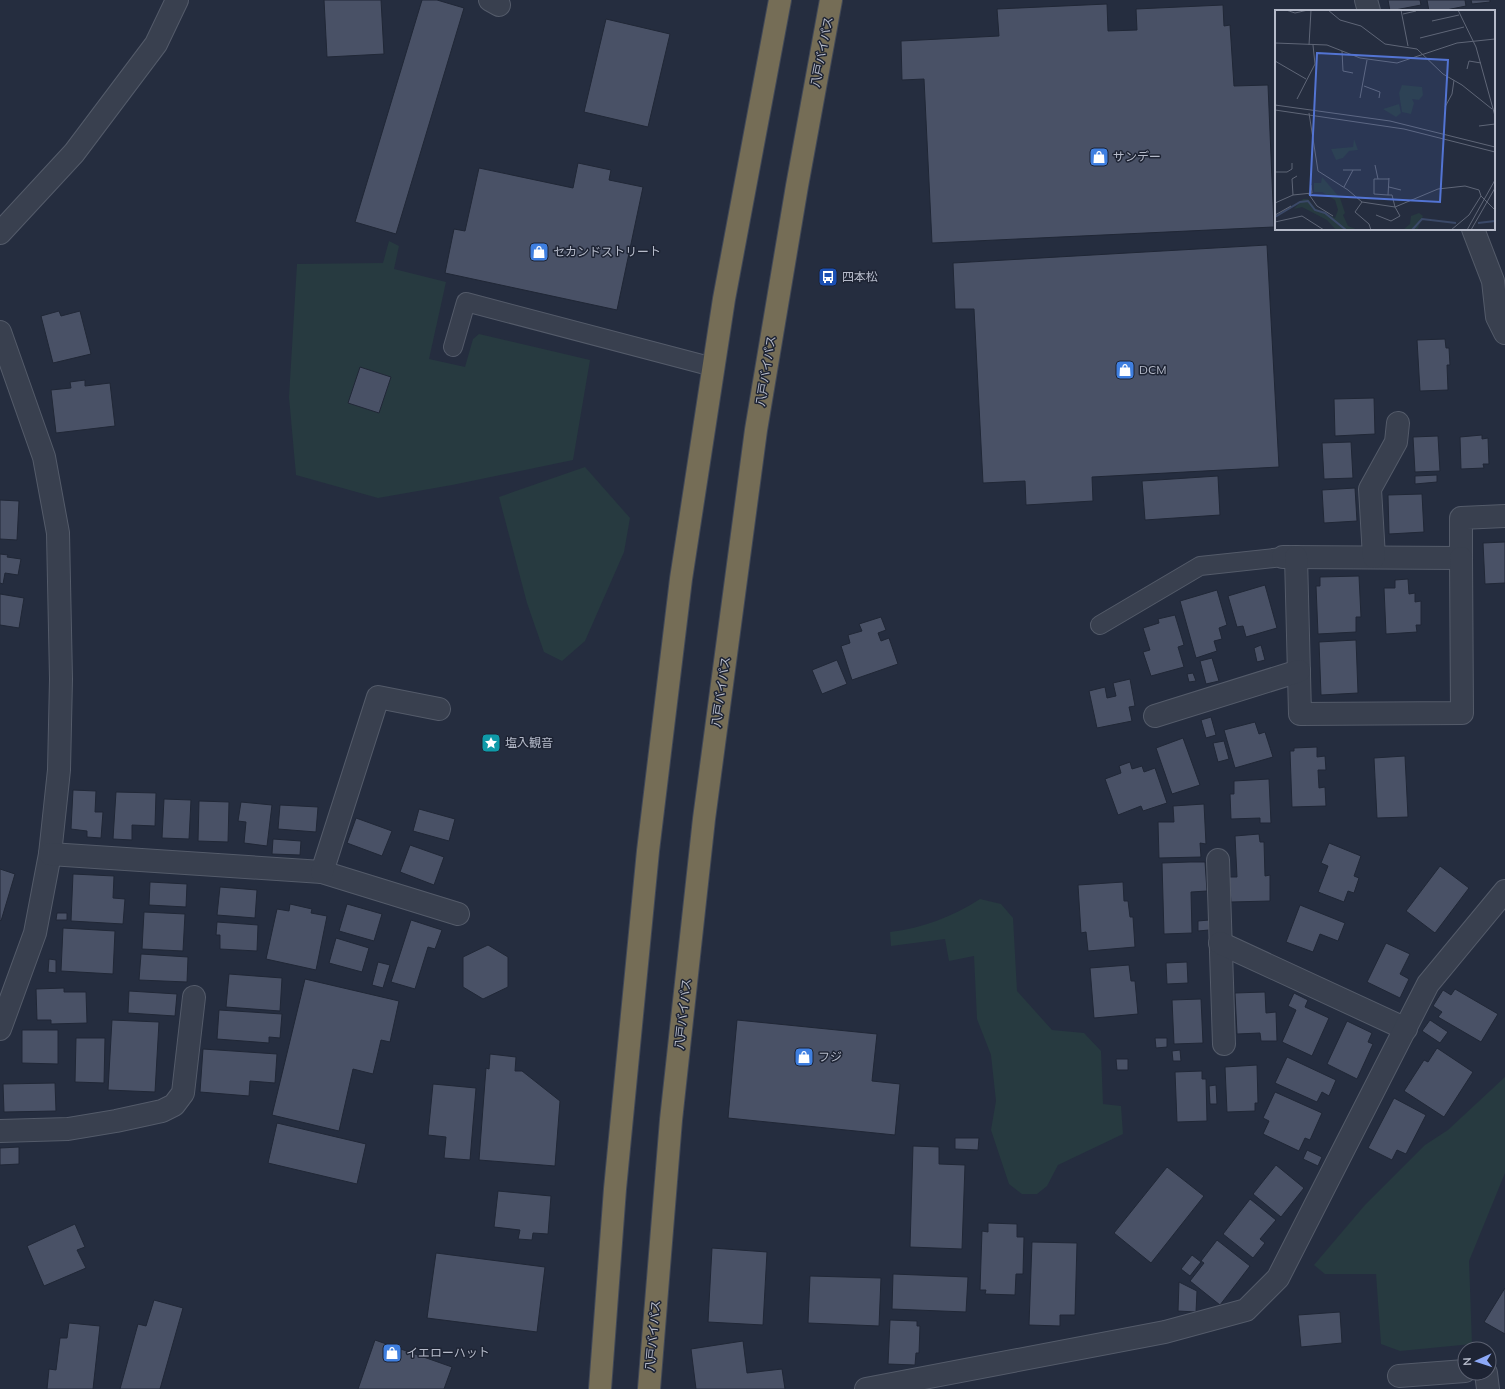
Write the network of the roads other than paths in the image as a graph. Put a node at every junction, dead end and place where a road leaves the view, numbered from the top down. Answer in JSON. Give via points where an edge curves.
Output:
{"nodes":[{"id":1,"x":177,"y":0,"type":"edge"},
{"id":2,"x":780,"y":0,"type":"edge"},
{"id":3,"x":832,"y":0,"type":"edge"},
{"id":4,"x":1366,"y":0,"type":"edge"},
{"id":5,"x":1369,"y":10,"type":"edge"},
{"id":6,"x":1472,"y":230,"type":"edge"},
{"id":7,"x":0,"y":233,"type":"edge"},
{"id":8,"x":0,"y":332,"type":"edge"},
{"id":9,"x":1505,"y":334,"type":"edge"},
{"id":10,"x":453,"y":347,"type":"dead end"},
{"id":11,"x":713,"y":367,"type":"junction"},
{"id":12,"x":1398,"y":423,"type":"dead end"},
{"id":13,"x":1505,"y":516,"type":"edge"},
{"id":14,"x":1289,"y":557,"type":"junction"},
{"id":15,"x":1374,"y":557,"type":"junction"},
{"id":16,"x":1461,"y":558,"type":"junction"},
{"id":17,"x":1100,"y":625,"type":"dead end"},
{"id":18,"x":1299,"y":671,"type":"junction"},
{"id":19,"x":439,"y":709,"type":"dead end"},
{"id":20,"x":1154,"y":716,"type":"dead end"},
{"id":21,"x":50,"y":854,"type":"junction"},
{"id":22,"x":1218,"y":860,"type":"dead end"},
{"id":23,"x":322,"y":872,"type":"junction"},
{"id":24,"x":1505,"y":891,"type":"edge"},
{"id":25,"x":458,"y":914,"type":"dead end"},
{"id":26,"x":1220,"y":943,"type":"junction"},
{"id":27,"x":194,"y":997,"type":"dead end"},
{"id":28,"x":0,"y":1029,"type":"edge"},
{"id":29,"x":1406,"y":1029,"type":"junction"},
{"id":30,"x":1224,"y":1044,"type":"dead end"},
{"id":31,"x":0,"y":1131,"type":"edge"},
{"id":32,"x":1457,"y":1372,"type":"edge"},
{"id":33,"x":1398,"y":1376,"type":"dead end"},
{"id":34,"x":600,"y":1389,"type":"edge"},
{"id":35,"x":649,"y":1389,"type":"edge"},
{"id":36,"x":866,"y":1389,"type":"edge"}],
"edges":[{"from":1,"to":7,"type":"street","via":[[156,44],[74,153]]},
{"from":2,"to":11,"type":"highway"},
{"from":3,"to":35,"type":"highway","name":"八戸バイパス","via":[[795,194],[756,430],[706,803],[671,1120]]},
{"from":4,"to":5,"type":"street"},
{"from":6,"to":9,"type":"street","via":[[1492,280],[1497,318]]},
{"from":8,"to":21,"type":"street","via":[[44,457],[58,533],[61,679],[59,770]]},
{"from":10,"to":11,"type":"lane","via":[[466,302]]},
{"from":11,"to":34,"type":"highway","via":[[681,579],[648,851],[616,1182]]},
{"from":12,"to":15,"type":"street","via":[[1396,442],[1370,489]]},
{"from":13,"to":16,"type":"street","via":[[1461,518]]},
{"from":14,"to":15,"type":"street"},
{"from":14,"to":17,"type":"lane","via":[[1200,566]]},
{"from":14,"to":18,"type":"street"},
{"from":15,"to":16,"type":"street"},
{"from":16,"to":18,"type":"street","via":[[1462,713],[1300,714]]},
{"from":18,"to":20,"type":"street"},
{"from":19,"to":23,"type":"street","via":[[378,697]]},
{"from":21,"to":23,"type":"street"},
{"from":21,"to":28,"type":"street","via":[[35,933]]},
{"from":22,"to":26,"type":"street"},
{"from":23,"to":25,"type":"street"},
{"from":24,"to":29,"type":"street","via":[[1428,984]]},
{"from":26,"to":29,"type":"street"},
{"from":26,"to":30,"type":"street"},
{"from":27,"to":31,"type":"street","via":[[183,1094],[174,1105],[162,1111],[116,1122],[75,1128]]},
{"from":29,"to":36,"type":"street","via":[[1278,1278],[1246,1310],[1165,1332]]},
{"from":32,"to":33,"type":"street"}]}
